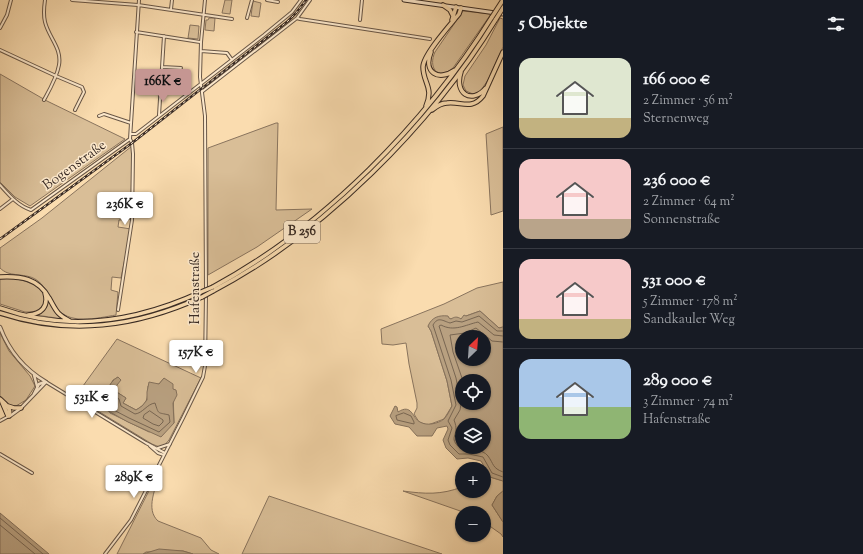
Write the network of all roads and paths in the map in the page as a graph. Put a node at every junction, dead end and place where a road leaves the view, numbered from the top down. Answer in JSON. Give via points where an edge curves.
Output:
{"nodes":[{"id":1,"x":11,"y":0,"type":"edge"},
{"id":2,"x":45,"y":0,"type":"edge"},
{"id":3,"x":72,"y":0,"type":"edge"},
{"id":4,"x":139,"y":0,"type":"edge"},
{"id":5,"x":172,"y":0,"type":"edge"},
{"id":6,"x":205,"y":0,"type":"edge"},
{"id":7,"x":252,"y":0,"type":"edge"},
{"id":8,"x":267,"y":0,"type":"edge"},
{"id":9,"x":301,"y":0,"type":"edge"},
{"id":10,"x":310,"y":0,"type":"edge"},
{"id":11,"x":362,"y":0,"type":"edge"},
{"id":12,"x":404,"y":0,"type":"edge"},
{"id":13,"x":503,"y":0,"type":"edge"},
{"id":14,"x":95,"y":1,"type":"edge"},
{"id":15,"x":278,"y":2,"type":"dead end"},
{"id":16,"x":138,"y":5,"type":"junction"},
{"id":17,"x":443,"y":5,"type":"junction"},
{"id":18,"x":458,"y":8,"type":"junction"},
{"id":19,"x":503,"y":8,"type":"edge"},
{"id":20,"x":171,"y":10,"type":"junction"},
{"id":21,"x":503,"y":14,"type":"edge"},
{"id":22,"x":203,"y":15,"type":"junction"},
{"id":23,"x":454,"y":16,"type":"junction"},
{"id":24,"x":247,"y":18,"type":"dead end"},
{"id":25,"x":297,"y":18,"type":"junction"},
{"id":26,"x":494,"y":18,"type":"junction"},
{"id":27,"x":232,"y":19,"type":"dead end"},
{"id":28,"x":360,"y":20,"type":"dead end"},
{"id":29,"x":451,"y":23,"type":"junction"},
{"id":30,"x":0,"y":28,"type":"edge"},
{"id":31,"x":136,"y":32,"type":"junction"},
{"id":32,"x":164,"y":36,"type":"junction"},
{"id":33,"x":430,"y":39,"type":"dead end"},
{"id":34,"x":201,"y":42,"type":"junction"},
{"id":35,"x":432,"y":49,"type":"junction"},
{"id":36,"x":0,"y":50,"type":"edge"},
{"id":37,"x":201,"y":51,"type":"junction"},
{"id":38,"x":503,"y":52,"type":"edge"},
{"id":39,"x":232,"y":60,"type":"junction"},
{"id":40,"x":162,"y":67,"type":"junction"},
{"id":41,"x":181,"y":68,"type":"dead end"},
{"id":42,"x":461,"y":68,"type":"junction"},
{"id":43,"x":56,"y":76,"type":"junction"},
{"id":44,"x":490,"y":80,"type":"junction"},
{"id":45,"x":200,"y":84,"type":"junction"},
{"id":46,"x":203,"y":91,"type":"junction"},
{"id":47,"x":44,"y":100,"type":"dead end"},
{"id":48,"x":75,"y":110,"type":"dead end"},
{"id":49,"x":425,"y":112,"type":"junction"},
{"id":50,"x":159,"y":115,"type":"junction"},
{"id":51,"x":99,"y":116,"type":"dead end"},
{"id":52,"x":131,"y":123,"type":"junction"},
{"id":53,"x":131,"y":134,"type":"junction"},
{"id":54,"x":130,"y":139,"type":"junction"},
{"id":55,"x":0,"y":185,"type":"edge"},
{"id":56,"x":13,"y":199,"type":"junction"},
{"id":57,"x":0,"y":209,"type":"edge"},
{"id":58,"x":1,"y":277,"type":"edge"},
{"id":59,"x":44,"y":292,"type":"junction"},
{"id":60,"x":201,"y":295,"type":"junction"},
{"id":61,"x":0,"y":308,"type":"edge"},
{"id":62,"x":118,"y":310,"type":"dead end"},
{"id":63,"x":0,"y":313,"type":"edge"},
{"id":64,"x":22,"y":315,"type":"junction"},
{"id":65,"x":72,"y":322,"type":"junction"},
{"id":66,"x":0,"y":327,"type":"edge"},
{"id":67,"x":32,"y":373,"type":"junction"},
{"id":68,"x":46,"y":382,"type":"junction"},
{"id":69,"x":37,"y":386,"type":"junction"},
{"id":70,"x":33,"y":396,"type":"junction"},
{"id":71,"x":0,"y":399,"type":"edge"},
{"id":72,"x":7,"y":406,"type":"junction"},
{"id":73,"x":21,"y":408,"type":"junction"},
{"id":74,"x":9,"y":416,"type":"junction"},
{"id":75,"x":0,"y":421,"type":"edge"},
{"id":76,"x":146,"y":443,"type":"junction"},
{"id":77,"x":170,"y":444,"type":"junction"},
{"id":78,"x":157,"y":448,"type":"junction"},
{"id":79,"x":0,"y":454,"type":"edge"},
{"id":80,"x":165,"y":454,"type":"junction"},
{"id":81,"x":32,"y":473,"type":"dead end"},
{"id":82,"x":104,"y":554,"type":"edge"}],
"edges":[{"from":1,"to":30,"type":"street"},
{"from":2,"to":43,"type":"street","via":[[45,22],[59,56]]},
{"from":3,"to":14,"type":"street"},
{"from":4,"to":16,"type":"street"},
{"from":5,"to":20,"type":"street"},
{"from":6,"to":22,"type":"street"},
{"from":7,"to":24,"type":"street"},
{"from":8,"to":15,"type":"street"},
{"from":9,"to":39,"type":"street","via":[[292,12]]},
{"from":10,"to":25,"type":"street"},
{"from":11,"to":28,"type":"street"},
{"from":12,"to":17,"type":"main road"},
{"from":13,"to":26,"type":"highway","number":"B 256","bridge":true},
{"from":14,"to":16,"type":"street"},
{"from":16,"to":20,"type":"street"},
{"from":16,"to":31,"type":"street"},
{"from":17,"to":18,"type":"main road"},
{"from":17,"to":23,"type":"highway"},
{"from":18,"to":21,"type":"main road"},
{"from":18,"to":23,"type":"highway"},
{"from":18,"to":29,"type":"highway","via":[[459,14]]},
{"from":19,"to":26,"type":"highway","number":"B 256","bridge":true},
{"from":20,"to":22,"type":"street"},
{"from":22,"to":27,"type":"street"},
{"from":22,"to":34,"type":"street"},
{"from":23,"to":29,"type":"highway"},
{"from":25,"to":33,"type":"street"},
{"from":25,"to":46,"type":"street"},
{"from":26,"to":42,"type":"highway","number":"B 256"},
{"from":29,"to":35,"type":"highway"},
{"from":31,"to":32,"type":"street"},
{"from":31,"to":52,"type":"street"},
{"from":32,"to":34,"type":"street"},
{"from":32,"to":40,"type":"street"},
{"from":34,"to":37,"type":"street"},
{"from":35,"to":42,"type":"highway","via":[[428,63],[436,74],[446,75]]},
{"from":35,"to":49,"type":"highway","via":[[423,65],[429,93]]},
{"from":36,"to":43,"type":"street"},
{"from":37,"to":39,"type":"street","via":[[227,53]]},
{"from":37,"to":45,"type":"street"},
{"from":38,"to":44,"type":"highway"},
{"from":39,"to":45,"type":"street"},
{"from":40,"to":41,"type":"street"},
{"from":40,"to":50,"type":"street"},
{"from":42,"to":44,"type":"highway","via":[[459,86],[468,95],[481,93]]},
{"from":42,"to":49,"type":"highway","number":"B 256"},
{"from":43,"to":47,"type":"street"},
{"from":43,"to":48,"type":"street","via":[[84,89]]},
{"from":44,"to":49,"type":"highway","via":[[483,96],[476,102],[468,105],[445,103]]},
{"from":45,"to":46,"type":"street","name":"Hafenstraße"},
{"from":45,"to":50,"type":"street"},
{"from":46,"to":77,"type":"street","name":"Hafenstraße","via":[[206,153],[206,366]]},
{"from":49,"to":60,"type":"highway","number":"B 256","bridge":true,"via":[[372,166],[321,212],[265,255]]},
{"from":50,"to":53,"type":"street","via":[[136,134]]},
{"from":51,"to":52,"type":"street","via":[[104,114]]},
{"from":52,"to":53,"type":"street"},
{"from":53,"to":54,"type":"street"},
{"from":54,"to":56,"type":"street","name":"Bogenstraße","via":[[32,210]]},
{"from":54,"to":62,"type":"street","via":[[133,154],[132,220]]},
{"from":55,"to":56,"type":"street"},
{"from":56,"to":57,"type":"street"},
{"from":58,"to":59,"type":"highway","via":[[24,278]]},
{"from":59,"to":64,"type":"highway","via":[[46,301],[43,310],[35,314]]},
{"from":59,"to":65,"type":"highway","via":[[57,313]]},
{"from":60,"to":63,"type":"highway","number":"B 256","via":[[177,308],[149,317],[105,325],[49,324]]},
{"from":60,"to":65,"type":"highway","number":"B 256","via":[[134,316],[106,321]]},
{"from":61,"to":64,"type":"highway","number":"B 256"},
{"from":64,"to":65,"type":"highway","number":"B 256"},
{"from":66,"to":67,"type":"street","via":[[9,347]]},
{"from":67,"to":68,"type":"street"},
{"from":67,"to":69,"type":"street"},
{"from":68,"to":69,"type":"street"},
{"from":68,"to":70,"type":"street"},
{"from":68,"to":76,"type":"street"},
{"from":69,"to":70,"type":"street"},
{"from":70,"to":73,"type":"street"},
{"from":71,"to":72,"type":"highway"},
{"from":71,"to":74,"type":"highway"},
{"from":72,"to":73,"type":"highway"},
{"from":72,"to":74,"type":"highway"},
{"from":73,"to":74,"type":"street"},
{"from":74,"to":75,"type":"street"},
{"from":76,"to":78,"type":"street"},
{"from":76,"to":80,"type":"street","via":[[158,453]]},
{"from":77,"to":78,"type":"street"},
{"from":77,"to":80,"type":"street","name":"Hafenstraße"},
{"from":78,"to":80,"type":"street"},
{"from":79,"to":81,"type":"street"},
{"from":80,"to":82,"type":"street","name":"Hafenstraße","via":[[131,520]]}]}
